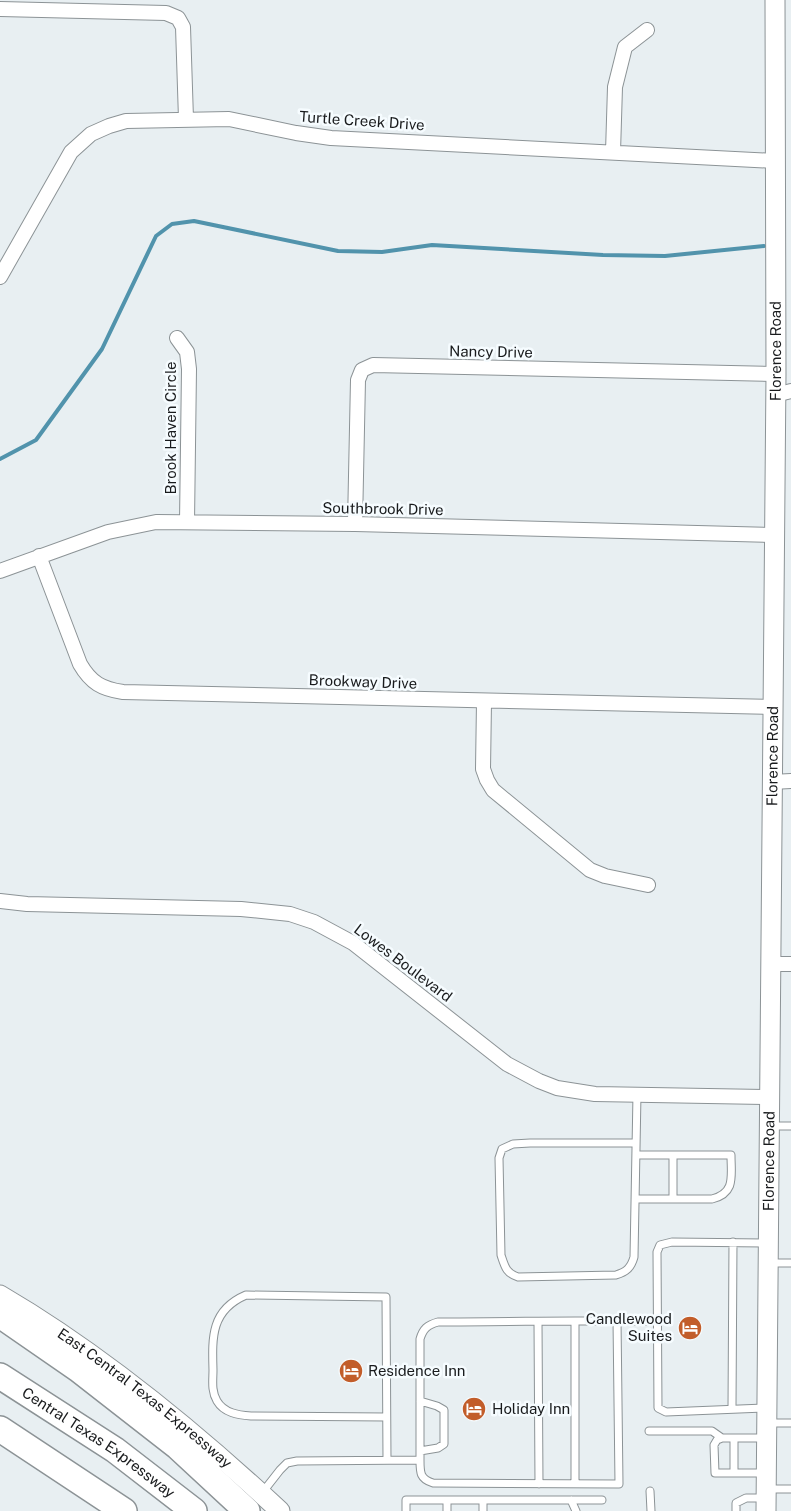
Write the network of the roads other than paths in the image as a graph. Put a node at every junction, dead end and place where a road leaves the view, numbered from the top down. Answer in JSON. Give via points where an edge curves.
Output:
{"nodes":[{"id":1,"x":775,"y":0,"type":"edge"},
{"id":2,"x":0,"y":10,"type":"edge"},
{"id":3,"x":647,"y":30,"type":"dead end"},
{"id":4,"x":186,"y":119,"type":"junction"},
{"id":5,"x":613,"y":152,"type":"junction"},
{"id":6,"x":775,"y":161,"type":"junction"},
{"id":7,"x":0,"y":277,"type":"edge"},
{"id":8,"x":177,"y":338,"type":"dead end"},
{"id":9,"x":776,"y":374,"type":"junction"},
{"id":10,"x":783,"y":393,"type":"edge"},
{"id":11,"x":187,"y":522,"type":"junction"},
{"id":12,"x":355,"y":524,"type":"junction"},
{"id":13,"x":774,"y":535,"type":"junction"},
{"id":14,"x":39,"y":556,"type":"junction"},
{"id":15,"x":0,"y":571,"type":"edge"},
{"id":16,"x":484,"y":702,"type":"junction"},
{"id":17,"x":772,"y":707,"type":"junction"},
{"id":18,"x":791,"y":781,"type":"edge"},
{"id":19,"x":772,"y":782,"type":"junction"},
{"id":20,"x":648,"y":885,"type":"dead end"},
{"id":21,"x":0,"y":901,"type":"edge"},
{"id":22,"x":771,"y":964,"type":"junction"},
{"id":23,"x":791,"y":964,"type":"edge"},
{"id":24,"x":637,"y":1094,"type":"junction"},
{"id":25,"x":770,"y":1097,"type":"junction"},
{"id":26,"x":769,"y":1126,"type":"junction"},
{"id":27,"x":791,"y":1126,"type":"edge"},
{"id":28,"x":636,"y":1143,"type":"junction"},
{"id":29,"x":636,"y":1155,"type":"junction"},
{"id":30,"x":673,"y":1156,"type":"junction"},
{"id":31,"x":636,"y":1198,"type":"junction"},
{"id":32,"x":673,"y":1198,"type":"junction"},
{"id":33,"x":733,"y":1242,"type":"junction"},
{"id":34,"x":768,"y":1243,"type":"junction"},
{"id":35,"x":768,"y":1263,"type":"junction"},
{"id":36,"x":791,"y":1263,"type":"edge"},
{"id":37,"x":0,"y":1295,"type":"edge"},
{"id":38,"x":0,"y":1315,"type":"edge"},
{"id":39,"x":617,"y":1320,"type":"junction"},
{"id":40,"x":657,"y":1321,"type":"junction"},
{"id":41,"x":538,"y":1322,"type":"junction"},
{"id":42,"x":576,"y":1322,"type":"junction"},
{"id":43,"x":0,"y":1376,"type":"edge"},
{"id":44,"x":420,"y":1401,"type":"junction"},
{"id":45,"x":732,"y":1408,"type":"junction"},
{"id":46,"x":386,"y":1417,"type":"junction"},
{"id":47,"x":767,"y":1423,"type":"junction"},
{"id":48,"x":791,"y":1423,"type":"edge"},
{"id":49,"x":649,"y":1431,"type":"dead end"},
{"id":50,"x":5,"y":1434,"type":"edge"},
{"id":51,"x":722,"y":1438,"type":"junction"},
{"id":52,"x":734,"y":1438,"type":"junction"},
{"id":53,"x":420,"y":1451,"type":"junction"},
{"id":54,"x":387,"y":1460,"type":"junction"},
{"id":55,"x":420,"y":1460,"type":"junction"},
{"id":56,"x":734,"y":1473,"type":"junction"},
{"id":57,"x":539,"y":1484,"type":"junction"},
{"id":58,"x":574,"y":1484,"type":"junction"},
{"id":59,"x":791,"y":1489,"type":"edge"},
{"id":60,"x":650,"y":1491,"type":"dead end"},
{"id":61,"x":766,"y":1493,"type":"edge"},
{"id":62,"x":446,"y":1500,"type":"junction"},
{"id":63,"x":483,"y":1500,"type":"junction"},
{"id":64,"x":571,"y":1500,"type":"junction"},
{"id":65,"x":602,"y":1500,"type":"dead end"},
{"id":66,"x":254,"y":1503,"type":"edge"},
{"id":67,"x":124,"y":1511,"type":"edge"},
{"id":68,"x":194,"y":1511,"type":"edge"},
{"id":69,"x":280,"y":1511,"type":"edge"},
{"id":70,"x":406,"y":1511,"type":"edge"},
{"id":71,"x":447,"y":1511,"type":"edge"},
{"id":72,"x":483,"y":1511,"type":"edge"},
{"id":73,"x":576,"y":1511,"type":"edge"},
{"id":74,"x":651,"y":1511,"type":"edge"},
{"id":75,"x":736,"y":1511,"type":"edge"}],
"edges":[{"from":1,"to":6,"type":"street","name":"Florence Road"},
{"from":2,"to":4,"type":"street","via":[[166,13],[178,18],[183,28]]},
{"from":3,"to":5,"type":"street","via":[[625,47],[615,87]]},
{"from":4,"to":5,"type":"street","name":"Turtle Creek Drive","via":[[230,119],[331,138]]},
{"from":4,"to":7,"type":"street","name":"Turtle Creek Drive","via":[[126,121],[91,134],[71,152]]},
{"from":5,"to":6,"type":"street","name":"Turtle Creek Drive"},
{"from":6,"to":9,"type":"street","name":"Florence Road"},
{"from":8,"to":11,"type":"street","name":"Brook Haven Circle","via":[[187,352],[189,369]]},
{"from":9,"to":10,"type":"street","name":"Florence Road"},
{"from":9,"to":12,"type":"street","name":"Nancy Drive","via":[[373,365],[362,370],[358,380]]},
{"from":10,"to":13,"type":"street","name":"Florence Road"},
{"from":11,"to":12,"type":"street","name":"Southbrook Drive"},
{"from":11,"to":14,"type":"street","name":"Southbrook Drive","via":[[156,522],[108,532]]},
{"from":12,"to":13,"type":"street","name":"Southbrook Drive"},
{"from":13,"to":17,"type":"street","name":"Florence Road"},
{"from":14,"to":15,"type":"street","name":"Southbrook Drive"},
{"from":14,"to":16,"type":"street","name":"Brookway Drive","via":[[80,664],[92,680],[108,690]]},
{"from":16,"to":17,"type":"street","name":"Brookway Drive"},
{"from":16,"to":20,"type":"street","via":[[483,769],[493,790],[590,870]]},
{"from":17,"to":19,"type":"street","name":"Florence Road"},
{"from":18,"to":19,"type":"street"},
{"from":19,"to":22,"type":"street","name":"Florence Road"},
{"from":21,"to":24,"type":"street","name":"Lowes Boulevard","via":[[241,908],[290,914],[314,922],[353,943],[522,1073],[557,1088],[577,1092]]},
{"from":22,"to":23,"type":"street"},
{"from":22,"to":25,"type":"street","name":"Florence Road"},
{"from":24,"to":25,"type":"street","name":"Lowes Boulevard"},
{"from":24,"to":28,"type":"lane"},
{"from":25,"to":26,"type":"street","name":"Florence Road"},
{"from":26,"to":27,"type":"lane"},
{"from":26,"to":34,"type":"street","name":"Florence Road"},
{"from":28,"to":29,"type":"lane"},
{"from":28,"to":31,"type":"lane","via":[[530,1143],[513,1144],[502,1150],[499,1158],[505,1268],[518,1278],[626,1272],[634,1257]]},
{"from":29,"to":30,"type":"lane"},
{"from":29,"to":31,"type":"lane"},
{"from":30,"to":32,"type":"lane"},
{"from":30,"to":32,"type":"lane","via":[[731,1155],[729,1189],[723,1196],[712,1199]]},
{"from":31,"to":32,"type":"lane"},
{"from":33,"to":34,"type":"lane"},
{"from":33,"to":40,"type":"lane","via":[[672,1242],[660,1245],[657,1252]]},
{"from":33,"to":45,"type":"lane"},
{"from":34,"to":35,"type":"street","name":"Florence Road"},
{"from":35,"to":36,"type":"lane"},
{"from":35,"to":47,"type":"street","name":"Florence Road"},
{"from":37,"to":66,"type":"street","name":"East Central Texas Expressway","via":[[134,1386],[239,1472]]},
{"from":38,"to":66,"type":"highway","via":[[78,1369]]},
{"from":39,"to":40,"type":"lane"},
{"from":39,"to":42,"type":"lane"},
{"from":39,"to":58,"type":"lane","via":[[619,1484]]},
{"from":40,"to":45,"type":"lane","via":[[658,1408],[666,1412]]},
{"from":41,"to":42,"type":"lane"},
{"from":41,"to":44,"type":"lane","via":[[438,1322],[429,1325],[420,1339]]},
{"from":41,"to":57,"type":"lane"},
{"from":42,"to":58,"type":"lane"},
{"from":43,"to":68,"type":"highway","name":"Central Texas Expressway","via":[[115,1450]]},
{"from":44,"to":53,"type":"lane"},
{"from":44,"to":53,"type":"lane","via":[[444,1410],[444,1444]]},
{"from":45,"to":47,"type":"lane"},
{"from":46,"to":46,"type":"lane","via":[[386,1298],[246,1295],[229,1305],[217,1320],[212,1333],[213,1392],[226,1410],[251,1416]]},
{"from":46,"to":54,"type":"lane"},
{"from":47,"to":48,"type":"lane"},
{"from":47,"to":52,"type":"lane"},
{"from":47,"to":61,"type":"street","name":"Florence Road"},
{"from":49,"to":51,"type":"lane","via":[[712,1431]]},
{"from":50,"to":67,"type":"highway"},
{"from":51,"to":52,"type":"lane"},
{"from":51,"to":56,"type":"lane","via":[[714,1445],[715,1473]]},
{"from":52,"to":56,"type":"lane"},
{"from":53,"to":55,"type":"lane"},
{"from":54,"to":55,"type":"lane"},
{"from":54,"to":66,"type":"lane","via":[[287,1463]]},
{"from":55,"to":57,"type":"lane","via":[[420,1474],[433,1483]]},
{"from":56,"to":61,"type":"lane"},
{"from":57,"to":58,"type":"lane"},
{"from":59,"to":61,"type":"lane"},
{"from":60,"to":74,"type":"lane"},
{"from":61,"to":75,"type":"lane","via":[[740,1499],[736,1503]]},
{"from":62,"to":63,"type":"lane"},
{"from":62,"to":70,"type":"lane","via":[[406,1500]]},
{"from":62,"to":71,"type":"lane"},
{"from":63,"to":64,"type":"lane"},
{"from":63,"to":72,"type":"lane"},
{"from":64,"to":65,"type":"lane"},
{"from":64,"to":73,"type":"lane"},
{"from":66,"to":69,"type":"street","name":"East Central Texas Expressway"}]}
